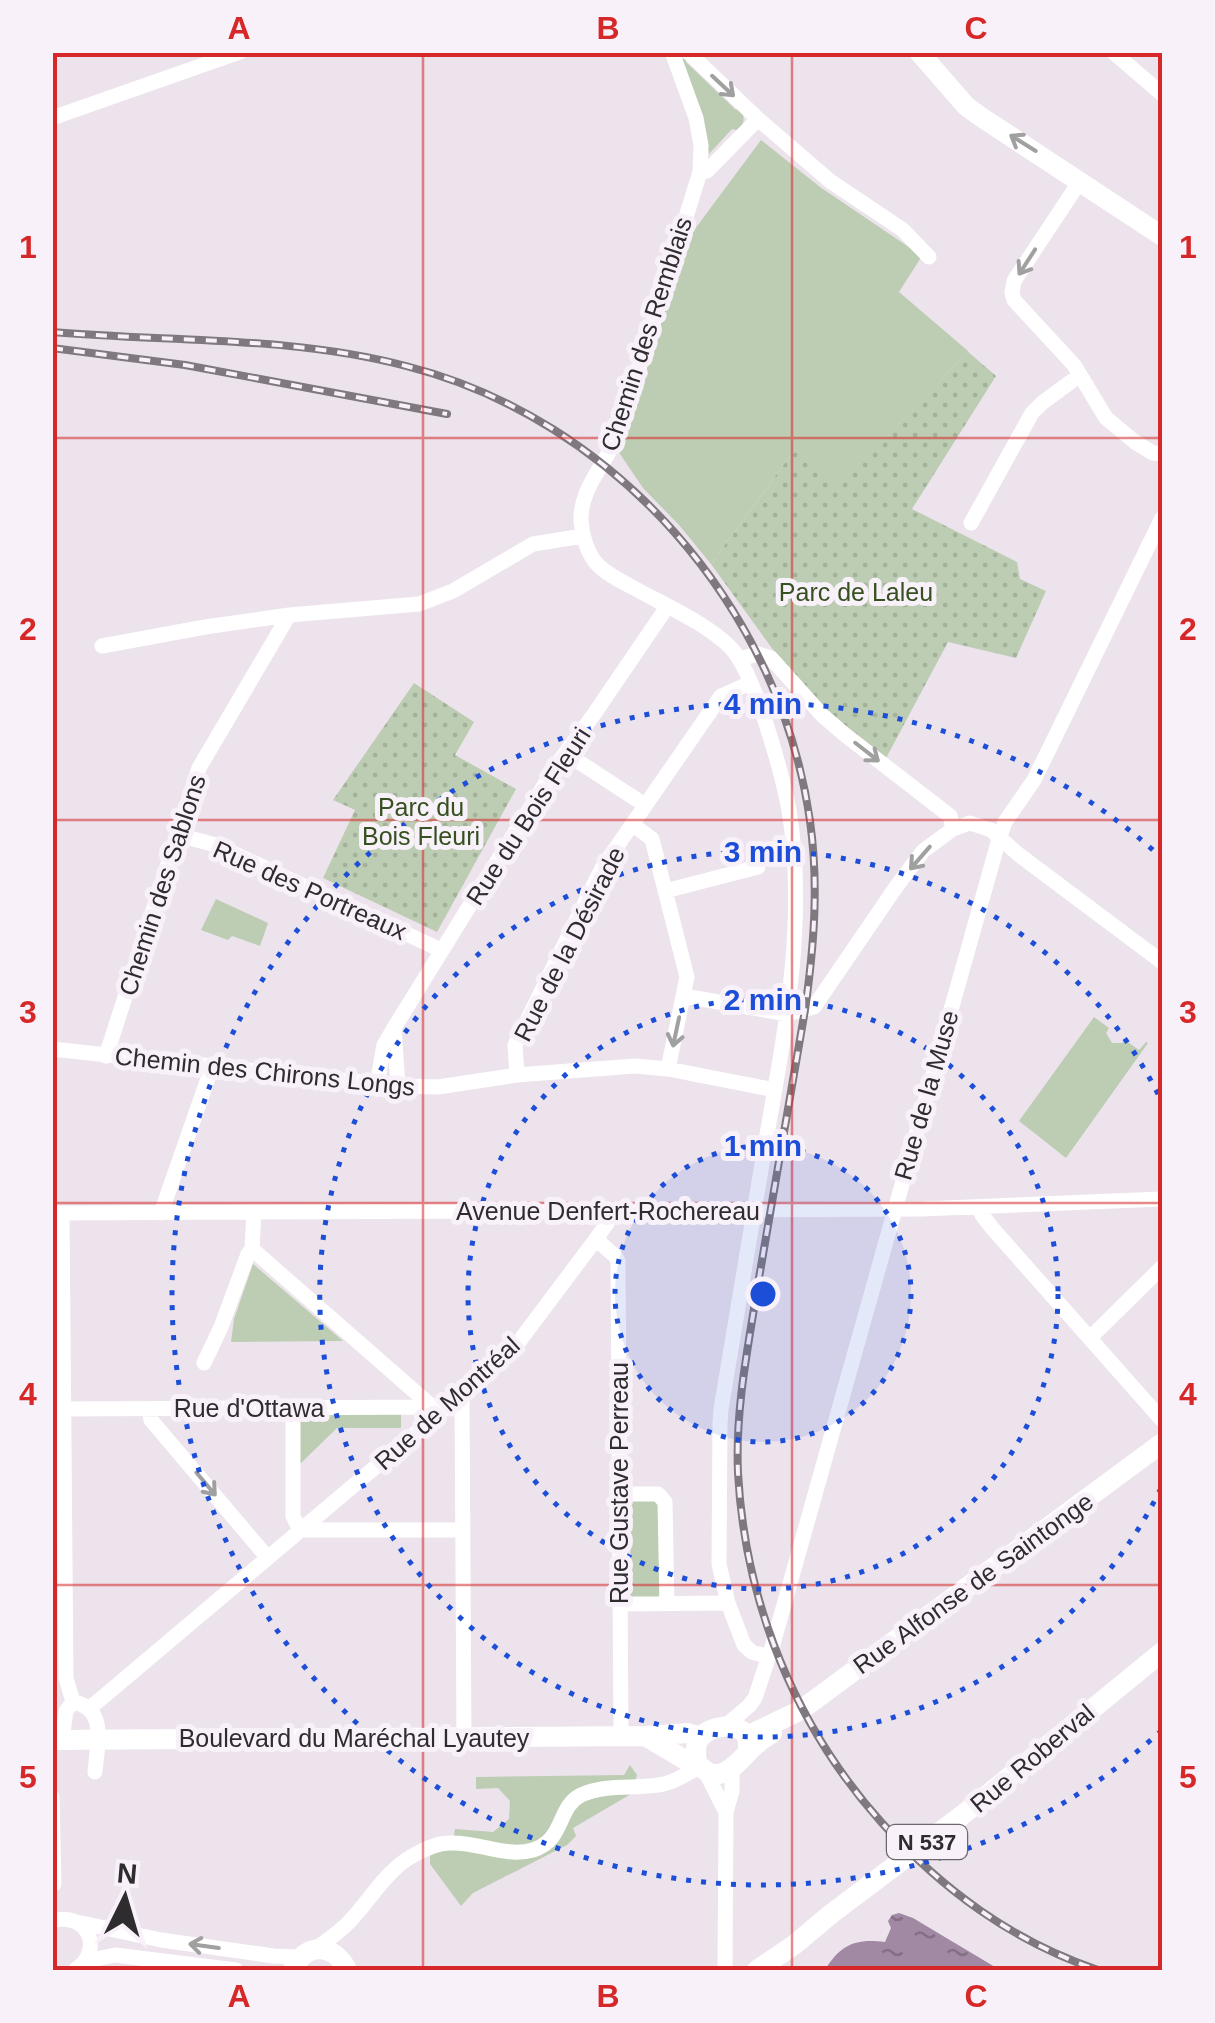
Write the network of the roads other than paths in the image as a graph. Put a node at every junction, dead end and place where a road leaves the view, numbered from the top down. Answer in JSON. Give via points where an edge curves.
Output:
{"nodes":[{"id":1,"x":240,"y":52,"type":"edge"},
{"id":2,"x":672,"y":52,"type":"edge"},
{"id":3,"x":688,"y":52,"type":"edge"},
{"id":4,"x":1113,"y":52,"type":"edge"},
{"id":5,"x":926,"y":55,"type":"edge"},
{"id":6,"x":1162,"y":94,"type":"edge"},
{"id":7,"x":52,"y":118,"type":"edge"},
{"id":8,"x":758,"y":119,"type":"junction"},
{"id":9,"x":700,"y":172,"type":"junction"},
{"id":10,"x":1080,"y":181,"type":"junction"},
{"id":11,"x":1162,"y":236,"type":"edge"},
{"id":12,"x":929,"y":257,"type":"dead end"},
{"id":13,"x":1080,"y":375,"type":"junction"},
{"id":14,"x":1162,"y":454,"type":"edge"},
{"id":15,"x":1162,"y":518,"type":"edge"},
{"id":16,"x":971,"y":523,"type":"dead end"},
{"id":17,"x":583,"y":536,"type":"junction"},
{"id":18,"x":667,"y":607,"type":"junction"},
{"id":19,"x":289,"y":615,"type":"junction"},
{"id":20,"x":102,"y":646,"type":"dead end"},
{"id":21,"x":739,"y":659,"type":"junction"},
{"id":22,"x":750,"y":684,"type":"junction"},
{"id":23,"x":580,"y":762,"type":"dead end"},
{"id":24,"x":645,"y":805,"type":"junction"},
{"id":25,"x":632,"y":824,"type":"junction"},
{"id":26,"x":953,"y":829,"type":"junction"},
{"id":27,"x":178,"y":835,"type":"junction"},
{"id":28,"x":999,"y":839,"type":"junction"},
{"id":29,"x":758,"y":867,"type":"dead end"},
{"id":30,"x":665,"y":891,"type":"junction"},
{"id":31,"x":441,"y":950,"type":"junction"},
{"id":32,"x":1161,"y":957,"type":"edge"},
{"id":33,"x":684,"y":996,"type":"junction"},
{"id":34,"x":786,"y":1014,"type":"junction"},
{"id":35,"x":394,"y":1028,"type":"junction"},
{"id":36,"x":52,"y":1049,"type":"edge"},
{"id":37,"x":106,"y":1056,"type":"junction"},
{"id":38,"x":212,"y":1067,"type":"junction"},
{"id":39,"x":668,"y":1069,"type":"junction"},
{"id":40,"x":517,"y":1075,"type":"junction"},
{"id":41,"x":377,"y":1084,"type":"junction"},
{"id":42,"x":398,"y":1086,"type":"junction"},
{"id":43,"x":775,"y":1090,"type":"junction"},
{"id":44,"x":1162,"y":1199,"type":"edge"},
{"id":45,"x":980,"y":1207,"type":"junction"},
{"id":46,"x":754,"y":1210,"type":"junction"},
{"id":47,"x":894,"y":1210,"type":"junction"},
{"id":48,"x":610,"y":1211,"type":"junction"},
{"id":49,"x":254,"y":1212,"type":"junction"},
{"id":50,"x":58,"y":1213,"type":"edge"},
{"id":51,"x":161,"y":1213,"type":"junction"},
{"id":52,"x":596,"y":1240,"type":"junction"},
{"id":53,"x":252,"y":1249,"type":"junction"},
{"id":54,"x":58,"y":1254,"type":"edge"},
{"id":55,"x":1162,"y":1268,"type":"edge"},
{"id":56,"x":1090,"y":1338,"type":"junction"},
{"id":57,"x":58,"y":1346,"type":"edge"},
{"id":58,"x":204,"y":1363,"type":"dead end"},
{"id":59,"x":462,"y":1394,"type":"junction"},
{"id":60,"x":149,"y":1408,"type":"junction"},
{"id":61,"x":293,"y":1408,"type":"junction"},
{"id":62,"x":64,"y":1409,"type":"junction"},
{"id":63,"x":436,"y":1410,"type":"junction"},
{"id":64,"x":1162,"y":1420,"type":"edge"},
{"id":65,"x":1162,"y":1443,"type":"edge"},
{"id":66,"x":618,"y":1494,"type":"junction"},
{"id":67,"x":59,"y":1513,"type":"edge"},
{"id":68,"x":300,"y":1530,"type":"junction"},
{"id":69,"x":463,"y":1530,"type":"junction"},
{"id":70,"x":268,"y":1556,"type":"junction"},
{"id":71,"x":619,"y":1604,"type":"junction"},
{"id":72,"x":666,"y":1604,"type":"junction"},
{"id":73,"x":728,"y":1604,"type":"junction"},
{"id":74,"x":1162,"y":1652,"type":"edge"},
{"id":75,"x":769,"y":1658,"type":"junction"},
{"id":76,"x":756,"y":1703,"type":"junction"},
{"id":77,"x":81,"y":1705,"type":"junction"},
{"id":78,"x":777,"y":1723,"type":"junction"},
{"id":79,"x":621,"y":1736,"type":"junction"},
{"id":80,"x":646,"y":1736,"type":"junction"},
{"id":81,"x":700,"y":1737,"type":"junction"},
{"id":82,"x":741,"y":1737,"type":"junction"},
{"id":83,"x":464,"y":1738,"type":"junction"},
{"id":84,"x":57,"y":1740,"type":"edge"},
{"id":85,"x":98,"y":1740,"type":"junction"},
{"id":86,"x":700,"y":1767,"type":"junction"},
{"id":87,"x":732,"y":1768,"type":"junction"},
{"id":88,"x":95,"y":1772,"type":"dead end"},
{"id":89,"x":52,"y":1796,"type":"edge"},
{"id":90,"x":726,"y":1812,"type":"junction"},
{"id":91,"x":54,"y":1884,"type":"edge"},
{"id":92,"x":52,"y":1921,"type":"edge"},
{"id":93,"x":77,"y":1922,"type":"junction"},
{"id":94,"x":348,"y":1924,"type":"junction"},
{"id":95,"x":303,"y":1959,"type":"edge"},
{"id":96,"x":347,"y":1966,"type":"edge"},
{"id":97,"x":80,"y":1968,"type":"edge"},
{"id":98,"x":236,"y":1970,"type":"edge"},
{"id":99,"x":725,"y":1970,"type":"edge"},
{"id":100,"x":757,"y":1970,"type":"edge"}],
"edges":[{"from":1,"to":7,"type":"street"},
{"from":2,"to":9,"type":"street","name":"Chemin des Remblais","via":[[696,118]]},
{"from":3,"to":8,"type":"street","one_way":true},
{"from":4,"to":6,"type":"street"},
{"from":10,"to":5,"type":"main road","one_way":true,"via":[[966,106]]},
{"from":8,"to":9,"type":"street"},
{"from":8,"to":12,"type":"street","via":[[830,181],[904,230]]},
{"from":9,"to":17,"type":"street","name":"Chemin des Remblais","via":[[626,410],[584,499]]},
{"from":10,"to":11,"type":"main road"},
{"from":10,"to":13,"type":"street","one_way":true,"via":[[1012,293]]},
{"from":13,"to":14,"type":"street","via":[[1106,418]]},
{"from":13,"to":16,"type":"street","via":[[1032,412]]},
{"from":15,"to":28,"type":"street","name":"Rue de la Muse"},
{"from":17,"to":18,"type":"street","via":[[596,562]]},
{"from":17,"to":19,"type":"street","via":[[532,544],[418,604]]},
{"from":18,"to":21,"type":"street","via":[[717,636]]},
{"from":18,"to":31,"type":"street","name":"Rue du Bois Fleuri","via":[[558,763]]},
{"from":19,"to":20,"type":"street"},
{"from":19,"to":27,"type":"street","name":"Chemin des Sablons","via":[[199,768]]},
{"from":21,"to":22,"type":"street"},
{"from":21,"to":26,"type":"street","one_way":true,"via":[[771,658],[822,715],[950,816]]},
{"from":22,"to":24,"type":"street","name":"Rue de la Désirade","via":[[720,696]]},
{"from":22,"to":34,"type":"street","via":[[776,756],[795,858]]},
{"from":23,"to":24,"type":"street"},
{"from":24,"to":25,"type":"street","name":"Rue de la Désirade"},
{"from":25,"to":30,"type":"street","via":[[652,839]]},
{"from":25,"to":40,"type":"street","name":"Rue de la Désirade","via":[[602,868],[516,1046]]},
{"from":26,"to":28,"type":"street","via":[[970,822]]},
{"from":26,"to":34,"type":"street","one_way":true,"via":[[896,886],[814,1007]]},
{"from":27,"to":31,"type":"street","name":"Rue des Portreaux","via":[[216,844]]},
{"from":27,"to":37,"type":"street","name":"Chemin des Sablons"},
{"from":28,"to":32,"type":"street"},
{"from":28,"to":47,"type":"street","name":"Rue de la Muse"},
{"from":29,"to":30,"type":"street"},
{"from":30,"to":33,"type":"street","via":[[687,977]]},
{"from":31,"to":35,"type":"street","name":"Rue du Bois Fleuri"},
{"from":33,"to":34,"type":"street"},
{"from":33,"to":39,"type":"street","one_way":true},
{"from":34,"to":43,"type":"street"},
{"from":35,"to":41,"type":"street","name":"Rue du Bois Fleuri"},
{"from":35,"to":42,"type":"street"},
{"from":36,"to":37,"type":"street","name":"Chemin des Chirons Longs"},
{"from":37,"to":38,"type":"street","name":"Chemin des Chirons Longs"},
{"from":38,"to":41,"type":"street","name":"Chemin des Chirons Longs"},
{"from":38,"to":51,"type":"street"},
{"from":39,"to":40,"type":"street","name":"Chemin des Chirons Longs"},
{"from":39,"to":43,"type":"street","name":"Chemin des Chirons Longs"},
{"from":40,"to":42,"type":"street","name":"Chemin des Chirons Longs"},
{"from":41,"to":42,"type":"street","name":"Chemin des Chirons Longs"},
{"from":43,"to":46,"type":"street"},
{"from":44,"to":45,"type":"street","name":"Avenue Denfert-Rochereau"},
{"from":45,"to":47,"type":"street","name":"Avenue Denfert-Rochereau"},
{"from":45,"to":56,"type":"street"},
{"from":46,"to":47,"type":"street","name":"Avenue Denfert-Rochereau"},
{"from":46,"to":48,"type":"street","name":"Avenue Denfert-Rochereau"},
{"from":46,"to":73,"type":"street","via":[[721,1409],[719,1564]]},
{"from":47,"to":75,"type":"street","name":"Rue de la Muse"},
{"from":48,"to":49,"type":"street","name":"Avenue Denfert-Rochereau"},
{"from":48,"to":52,"type":"street","name":"Rue de Montréal"},
{"from":49,"to":51,"type":"street","name":"Avenue Denfert-Rochereau"},
{"from":49,"to":53,"type":"street"},
{"from":50,"to":51,"type":"street","name":"Avenue Denfert-Rochereau"},
{"from":50,"to":54,"type":"street"},
{"from":52,"to":59,"type":"street","name":"Rue de Montréal","via":[[518,1343]]},
{"from":52,"to":66,"type":"street","name":"Rue Gustave Perreau","via":[[618,1261]]},
{"from":53,"to":58,"type":"street"},
{"from":53,"to":63,"type":"street"},
{"from":54,"to":57,"type":"street"},
{"from":55,"to":56,"type":"street"},
{"from":56,"to":64,"type":"street"},
{"from":57,"to":62,"type":"street"},
{"from":59,"to":63,"type":"street","name":"Rue de Montréal"},
{"from":59,"to":69,"type":"street"},
{"from":60,"to":61,"type":"street","name":"Rue d'Ottawa"},
{"from":60,"to":62,"type":"street","name":"Rue d'Ottawa"},
{"from":60,"to":70,"type":"street","one_way":true,"via":[[151,1420]]},
{"from":61,"to":63,"type":"street","name":"Rue d'Ottawa"},
{"from":61,"to":68,"type":"street","via":[[293,1516]]},
{"from":62,"to":67,"type":"street"},
{"from":63,"to":68,"type":"street","name":"Rue de Montréal"},
{"from":65,"to":78,"type":"main road","name":"Rue Alfonse de Saintonge"},
{"from":66,"to":71,"type":"street","name":"Rue Gustave Perreau"},
{"from":66,"to":72,"type":"street","via":[[658,1494],[665,1502]]},
{"from":67,"to":77,"type":"street","via":[[66,1678]]},
{"from":68,"to":69,"type":"street"},
{"from":68,"to":70,"type":"street","name":"Rue de Montréal"},
{"from":69,"to":83,"type":"street"},
{"from":70,"to":77,"type":"street","name":"Rue de Montréal"},
{"from":71,"to":72,"type":"street"},
{"from":71,"to":79,"type":"street","name":"Rue Gustave Perreau"},
{"from":72,"to":73,"type":"street"},
{"from":73,"to":75,"type":"street","via":[[744,1646]]},
{"from":74,"to":100,"type":"main road","name":"Rue Roberval","number":"N 537"},
{"from":75,"to":76,"type":"street","name":"Rue de la Muse"},
{"from":76,"to":78,"type":"street","via":[[760,1714]]},
{"from":76,"to":82,"type":"street","name":"Rue de la Muse","via":[[749,1706]]},
{"from":77,"to":84,"type":"street","via":[[66,1711]]},
{"from":77,"to":85,"type":"street","via":[[96,1716]]},
{"from":78,"to":82,"type":"main road","name":"Rue Alfonse de Saintonge","via":[[779,1728]]},
{"from":79,"to":80,"type":"main road","name":"Boulevard du Maréchal Lyautey"},
{"from":79,"to":83,"type":"main road","name":"Boulevard du Maréchal Lyautey"},
{"from":80,"to":81,"type":"main road","name":"Boulevard du Maréchal Lyautey"},
{"from":80,"to":86,"type":"main road","name":"Boulevard du Maréchal Lyautey"},
{"from":81,"to":82,"type":"main road","via":[[711,1730]]},
{"from":81,"to":86,"type":"main road"},
{"from":82,"to":87,"type":"main road","via":[[742,1761]]},
{"from":83,"to":85,"type":"main road","name":"Boulevard du Maréchal Lyautey"},
{"from":84,"to":85,"type":"main road","name":"Boulevard du Maréchal Lyautey"},
{"from":85,"to":88,"type":"street"},
{"from":86,"to":87,"type":"main road","via":[[720,1774]]},
{"from":86,"to":90,"type":"street"},
{"from":86,"to":94,"type":"street","via":[[663,1784],[614,1787],[574,1799],[555,1835],[536,1849],[445,1842],[413,1856]]},
{"from":87,"to":90,"type":"street"},
{"from":89,"to":91,"type":"street"},
{"from":90,"to":99,"type":"street"},
{"from":92,"to":93,"type":"street"},
{"from":95,"to":93,"type":"street","one_way":true},
{"from":93,"to":97,"type":"street","via":[[89,1935],[90,1953]]},
{"from":94,"to":95,"type":"street"},
{"from":94,"to":96,"type":"street","via":[[340,1946]]},
{"from":95,"to":96,"type":"main road","via":[[324,1949]]},
{"from":97,"to":98,"type":"street","via":[[114,1955]]}]}
